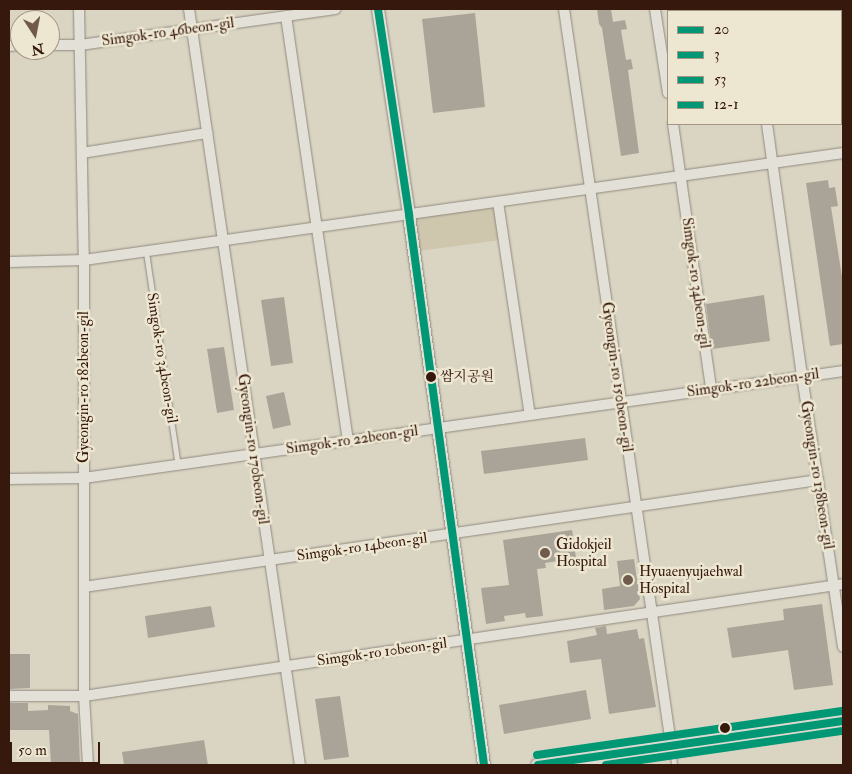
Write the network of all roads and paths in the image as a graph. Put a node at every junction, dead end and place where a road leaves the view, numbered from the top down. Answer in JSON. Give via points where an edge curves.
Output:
{"nodes":[{"id":1,"x":79,"y":9,"type":"edge"},
{"id":2,"x":189,"y":9,"type":"edge"},
{"id":3,"x":335,"y":9,"type":"edge"},
{"id":4,"x":378,"y":9,"type":"edge"},
{"id":5,"x":564,"y":9,"type":"edge"},
{"id":6,"x":655,"y":9,"type":"edge"},
{"id":7,"x":286,"y":16,"type":"junction"},
{"id":8,"x":192,"y":29,"type":"junction"},
{"id":9,"x":60,"y":45,"type":"edge"},
{"id":10,"x":80,"y":45,"type":"junction"},
{"id":11,"x":667,"y":87,"type":"edge"},
{"id":12,"x":673,"y":125,"type":"edge"},
{"id":13,"x":767,"y":125,"type":"edge"},
{"id":14,"x":207,"y":134,"type":"junction"},
{"id":15,"x":82,"y":153,"type":"junction"},
{"id":16,"x":843,"y":153,"type":"edge"},
{"id":17,"x":773,"y":163,"type":"junction"},
{"id":18,"x":681,"y":176,"type":"junction"},
{"id":19,"x":590,"y":189,"type":"junction"},
{"id":20,"x":498,"y":202,"type":"junction"},
{"id":21,"x":409,"y":215,"type":"junction"},
{"id":22,"x":316,"y":228,"type":"junction"},
{"id":23,"x":222,"y":241,"type":"junction"},
{"id":24,"x":146,"y":251,"type":"junction"},
{"id":25,"x":84,"y":260,"type":"junction"},
{"id":26,"x":9,"y":262,"type":"edge"},
{"id":27,"x":843,"y":371,"type":"edge"},
{"id":28,"x":802,"y":376,"type":"junction"},
{"id":29,"x":711,"y":389,"type":"junction"},
{"id":30,"x":621,"y":402,"type":"junction"},
{"id":31,"x":530,"y":415,"type":"junction"},
{"id":32,"x":438,"y":428,"type":"junction"},
{"id":33,"x":348,"y":441,"type":"junction"},
{"id":34,"x":254,"y":455,"type":"junction"},
{"id":35,"x":178,"y":465,"type":"junction"},
{"id":36,"x":84,"y":478,"type":"junction"},
{"id":37,"x":9,"y":479,"type":"edge"},
{"id":38,"x":818,"y":480,"type":"junction"},
{"id":39,"x":637,"y":507,"type":"junction"},
{"id":40,"x":452,"y":534,"type":"junction"},
{"id":41,"x":270,"y":561,"type":"junction"},
{"id":42,"x":839,"y":585,"type":"edge"},
{"id":43,"x":84,"y":587,"type":"junction"},
{"id":44,"x":652,"y":613,"type":"junction"},
{"id":45,"x":467,"y":640,"type":"junction"},
{"id":46,"x":843,"y":647,"type":"edge"},
{"id":47,"x":285,"y":666,"type":"junction"},
{"id":48,"x":9,"y":696,"type":"edge"},
{"id":49,"x":84,"y":696,"type":"junction"},
{"id":50,"x":843,"y":721,"type":"edge"},
{"id":51,"x":672,"y":744,"type":"junction"},
{"id":52,"x":88,"y":765,"type":"edge"},
{"id":53,"x":300,"y":765,"type":"edge"},
{"id":54,"x":484,"y":765,"type":"edge"},
{"id":55,"x":538,"y":765,"type":"edge"},
{"id":56,"x":674,"y":765,"type":"edge"}],
"edges":[{"from":1,"to":10,"type":"street","name":"Gyeongin-ro 182beon-gil"},
{"from":2,"to":8,"type":"street","name":"Gyeongin-ro 170beon-gil"},
{"from":3,"to":7,"type":"street","name":"Simgok-ro 46beon-gil"},
{"from":4,"to":21,"type":"street"},
{"from":5,"to":19,"type":"street","name":"Gyeongin-ro 150beon-gil"},
{"from":6,"to":11,"type":"street"},
{"from":7,"to":8,"type":"street","name":"Simgok-ro 46beon-gil"},
{"from":7,"to":22,"type":"street"},
{"from":8,"to":10,"type":"street","name":"Simgok-ro 46beon-gil"},
{"from":8,"to":14,"type":"street","name":"Gyeongin-ro 170beon-gil"},
{"from":9,"to":10,"type":"street","name":"Simgok-ro 46beon-gil"},
{"from":10,"to":15,"type":"street","name":"Gyeongin-ro 182beon-gil"},
{"from":12,"to":18,"type":"street"},
{"from":13,"to":17,"type":"street","name":"Gyeongin-ro 138beon-gil"},
{"from":14,"to":15,"type":"street"},
{"from":14,"to":23,"type":"street","name":"Gyeongin-ro 170beon-gil"},
{"from":15,"to":25,"type":"street","name":"Gyeongin-ro 182beon-gil"},
{"from":16,"to":17,"type":"street"},
{"from":17,"to":18,"type":"street"},
{"from":17,"to":28,"type":"street","name":"Gyeongin-ro 138beon-gil"},
{"from":18,"to":19,"type":"street"},
{"from":18,"to":29,"type":"street","name":"Simgok-ro 34beon-gil"},
{"from":19,"to":20,"type":"street"},
{"from":19,"to":30,"type":"street","name":"Gyeongin-ro 150beon-gil"},
{"from":20,"to":21,"type":"street"},
{"from":20,"to":31,"type":"street"},
{"from":21,"to":22,"type":"street"},
{"from":21,"to":32,"type":"street"},
{"from":22,"to":23,"type":"street"},
{"from":22,"to":33,"type":"street"},
{"from":23,"to":24,"type":"street"},
{"from":23,"to":34,"type":"street","name":"Gyeongin-ro 170beon-gil"},
{"from":24,"to":25,"type":"street"},
{"from":24,"to":35,"type":"lane","name":"Simgok-ro 34beon-gil"},
{"from":25,"to":26,"type":"street"},
{"from":25,"to":36,"type":"street","name":"Gyeongin-ro 182beon-gil"},
{"from":27,"to":28,"type":"street","name":"Simgok-ro 22beon-gil"},
{"from":28,"to":29,"type":"street","name":"Simgok-ro 22beon-gil"},
{"from":28,"to":38,"type":"street","name":"Gyeongin-ro 138beon-gil"},
{"from":29,"to":30,"type":"street","name":"Simgok-ro 22beon-gil"},
{"from":30,"to":31,"type":"street","name":"Simgok-ro 22beon-gil"},
{"from":30,"to":39,"type":"street","name":"Gyeongin-ro 150beon-gil"},
{"from":31,"to":32,"type":"street","name":"Simgok-ro 22beon-gil"},
{"from":32,"to":33,"type":"street","name":"Simgok-ro 22beon-gil"},
{"from":32,"to":40,"type":"street"},
{"from":33,"to":34,"type":"street","name":"Simgok-ro 22beon-gil"},
{"from":34,"to":35,"type":"street","name":"Simgok-ro 22beon-gil"},
{"from":34,"to":41,"type":"street","name":"Gyeongin-ro 170beon-gil"},
{"from":35,"to":36,"type":"street","name":"Simgok-ro 22beon-gil"},
{"from":36,"to":37,"type":"street","name":"Simgok-ro 22beon-gil"},
{"from":36,"to":43,"type":"street","name":"Gyeongin-ro 182beon-gil"},
{"from":38,"to":39,"type":"street","name":"Simgok-ro 14beon-gil"},
{"from":38,"to":42,"type":"street","name":"Gyeongin-ro 138beon-gil"},
{"from":39,"to":40,"type":"street","name":"Simgok-ro 14beon-gil"},
{"from":39,"to":44,"type":"street","name":"Gyeongin-ro 150beon-gil"},
{"from":40,"to":41,"type":"street","name":"Simgok-ro 14beon-gil"},
{"from":40,"to":45,"type":"street"},
{"from":41,"to":43,"type":"street","name":"Simgok-ro 14beon-gil"},
{"from":41,"to":47,"type":"street","name":"Gyeongin-ro 170beon-gil"},
{"from":42,"to":44,"type":"street","name":"Simgok-ro 10beon-gil"},
{"from":42,"to":46,"type":"street","name":"Gyeongin-ro 138beon-gil"},
{"from":43,"to":49,"type":"street","name":"Gyeongin-ro 182beon-gil"},
{"from":44,"to":45,"type":"street","name":"Simgok-ro 10beon-gil"},
{"from":44,"to":51,"type":"street","name":"Gyeongin-ro 150beon-gil"},
{"from":45,"to":47,"type":"street","name":"Simgok-ro 10beon-gil"},
{"from":45,"to":54,"type":"street"},
{"from":47,"to":49,"type":"street","name":"Simgok-ro 10beon-gil"},
{"from":47,"to":53,"type":"street","name":"Gyeongin-ro 170beon-gil"},
{"from":48,"to":49,"type":"street","name":"Simgok-ro 10beon-gil"},
{"from":49,"to":52,"type":"street","name":"Gyeongin-ro 182beon-gil"},
{"from":50,"to":51,"type":"main road"},
{"from":51,"to":55,"type":"main road"},
{"from":51,"to":56,"type":"lane"}]}
